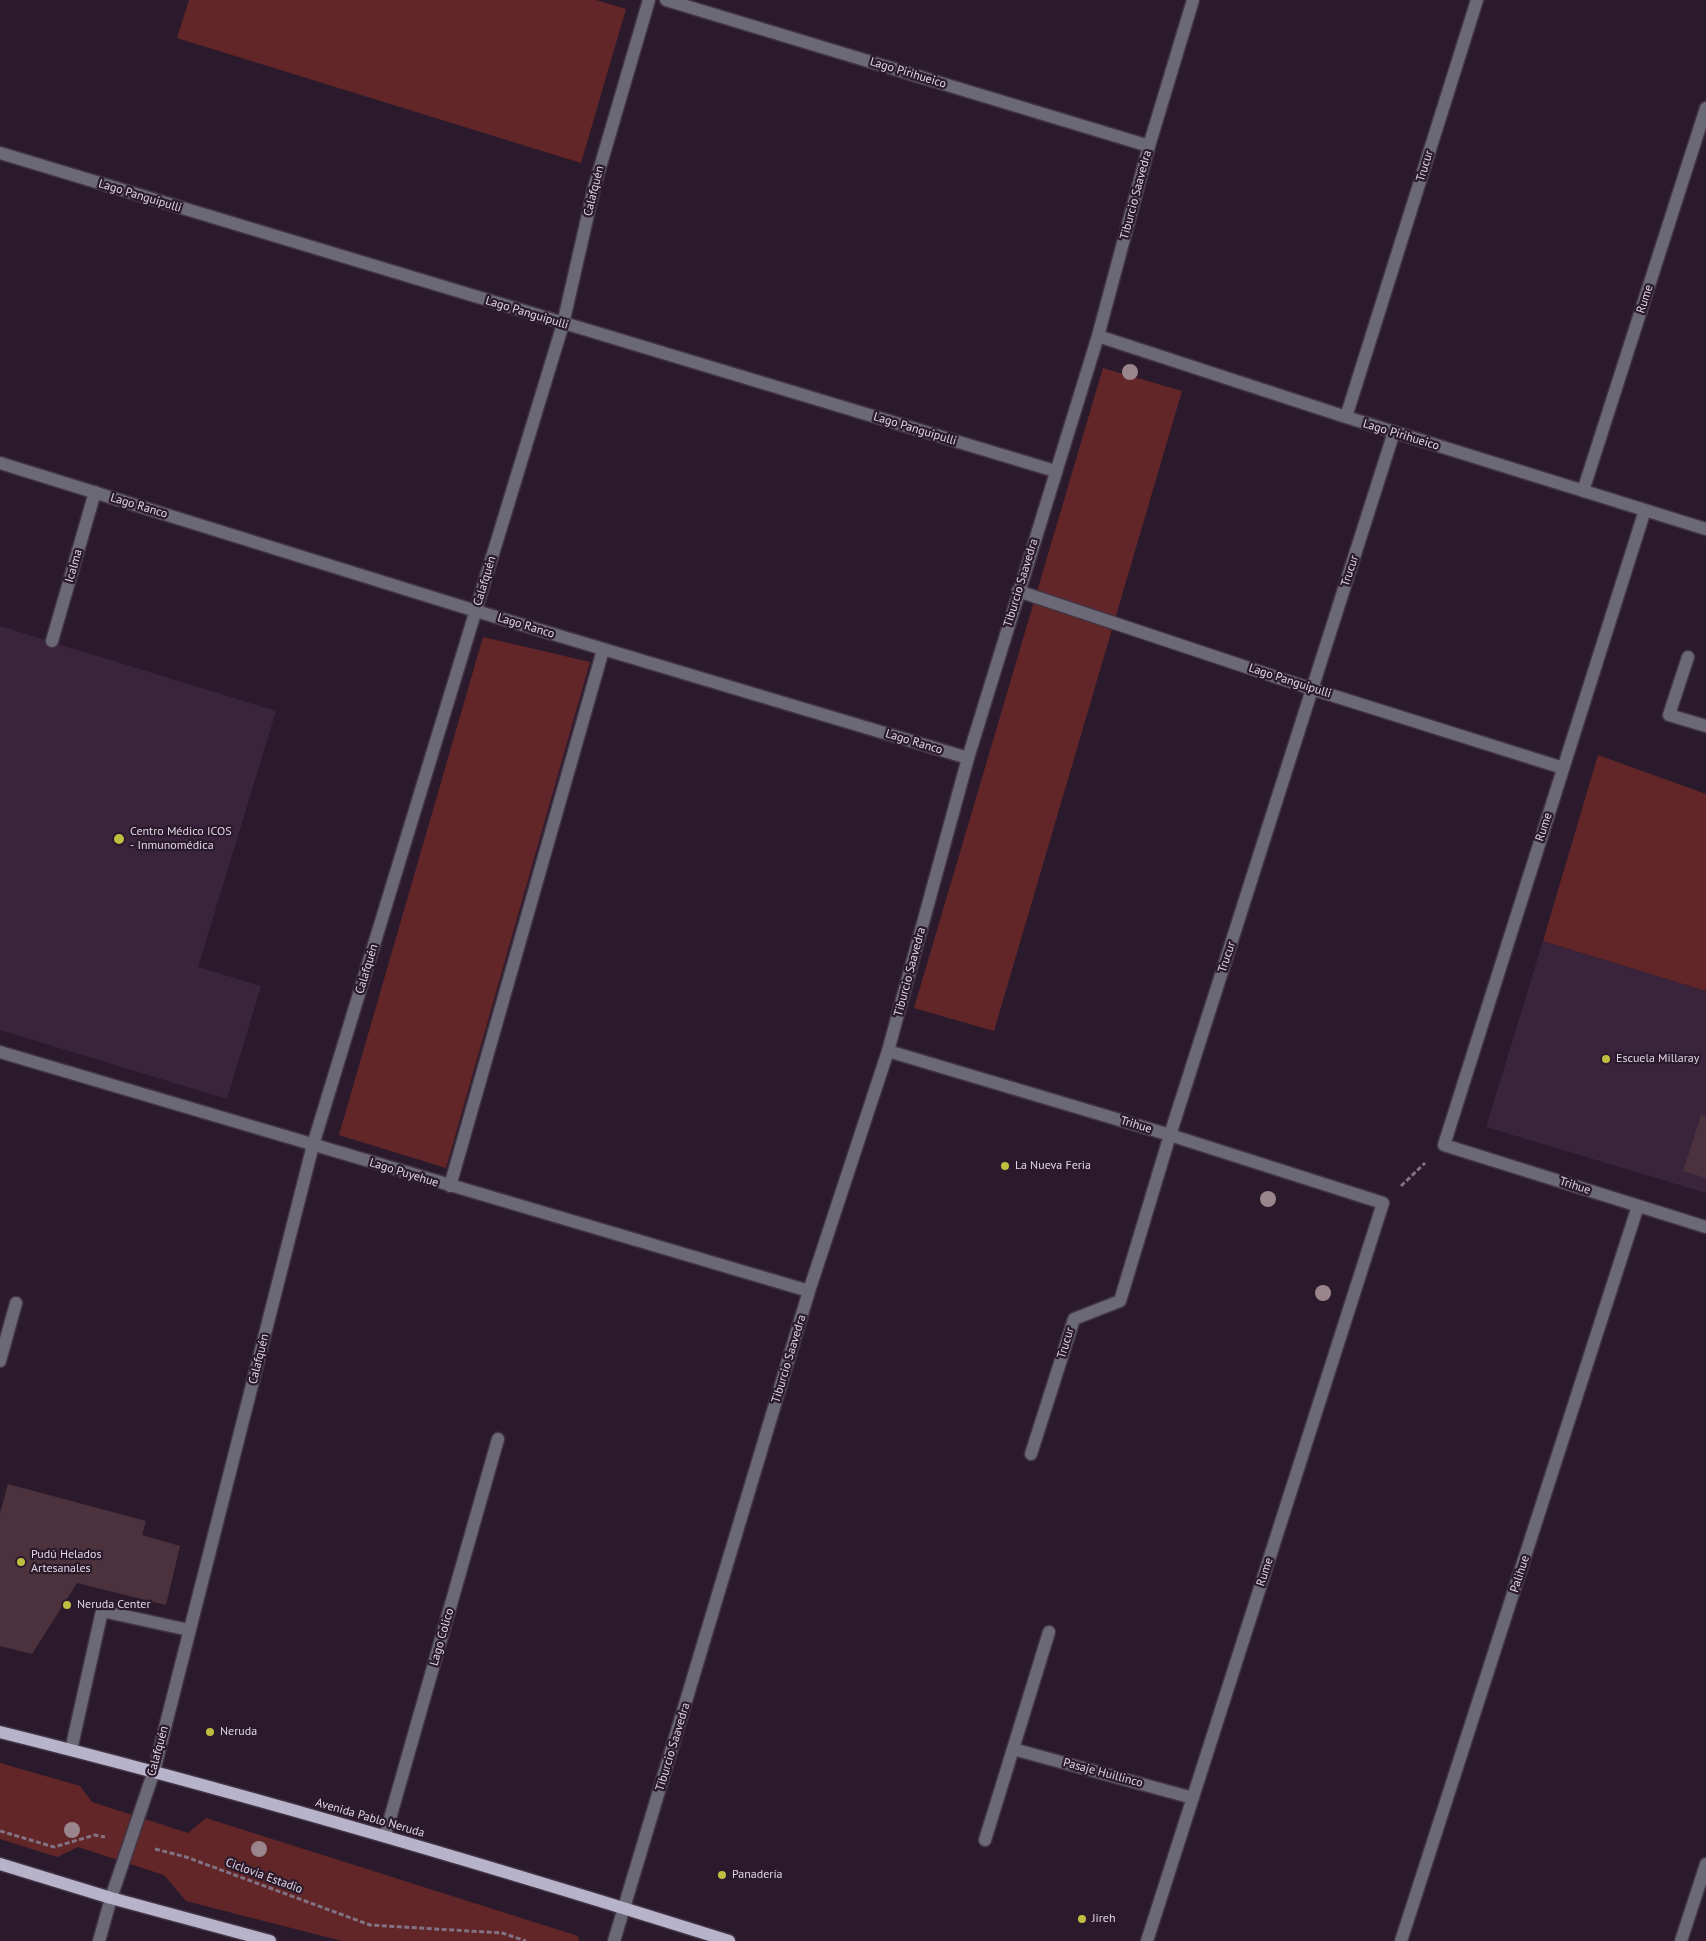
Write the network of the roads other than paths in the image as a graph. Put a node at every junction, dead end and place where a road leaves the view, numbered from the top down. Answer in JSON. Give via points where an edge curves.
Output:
{"nodes":[{"id":1,"x":649,"y":0,"type":"edge"},
{"id":2,"x":666,"y":0,"type":"edge"},
{"id":3,"x":1193,"y":0,"type":"edge"},
{"id":4,"x":1477,"y":0,"type":"edge"},
{"id":5,"x":1706,"y":108,"type":"edge"},
{"id":6,"x":1149,"y":146,"type":"junction"},
{"id":7,"x":0,"y":153,"type":"edge"},
{"id":8,"x":563,"y":324,"type":"junction"},
{"id":9,"x":1098,"y":336,"type":"junction"},
{"id":10,"x":1346,"y":417,"type":"junction"},
{"id":11,"x":1394,"y":432,"type":"junction"},
{"id":12,"x":0,"y":462,"type":"edge"},
{"id":13,"x":1055,"y":471,"type":"junction"},
{"id":14,"x":1583,"y":491,"type":"junction"},
{"id":15,"x":95,"y":492,"type":"junction"},
{"id":16,"x":1645,"y":510,"type":"junction"},
{"id":17,"x":1706,"y":530,"type":"edge"},
{"id":18,"x":1018,"y":591,"type":"junction"},
{"id":19,"x":476,"y":611,"type":"junction"},
{"id":20,"x":52,"y":641,"type":"dead end"},
{"id":21,"x":603,"y":650,"type":"junction"},
{"id":22,"x":1688,"y":657,"type":"dead end"},
{"id":23,"x":1312,"y":689,"type":"junction"},
{"id":24,"x":1706,"y":726,"type":"edge"},
{"id":25,"x":968,"y":758,"type":"junction"},
{"id":26,"x":1563,"y":768,"type":"junction"},
{"id":27,"x":888,"y":1051,"type":"junction"},
{"id":28,"x":0,"y":1052,"type":"edge"},
{"id":29,"x":1170,"y":1135,"type":"junction"},
{"id":30,"x":313,"y":1145,"type":"junction"},
{"id":31,"x":1444,"y":1145,"type":"joint"},
{"id":32,"x":450,"y":1186,"type":"junction"},
{"id":33,"x":1383,"y":1203,"type":"joint"},
{"id":34,"x":1638,"y":1206,"type":"junction"},
{"id":35,"x":1706,"y":1228,"type":"edge"},
{"id":36,"x":809,"y":1291,"type":"junction"},
{"id":37,"x":16,"y":1303,"type":"dead end"},
{"id":38,"x":0,"y":1361,"type":"edge"},
{"id":39,"x":498,"y":1439,"type":"dead end"},
{"id":40,"x":1031,"y":1454,"type":"dead end"},
{"id":41,"x":189,"y":1630,"type":"junction"},
{"id":42,"x":1049,"y":1632,"type":"dead end"},
{"id":43,"x":0,"y":1732,"type":"edge"},
{"id":44,"x":1013,"y":1749,"type":"junction"},
{"id":45,"x":71,"y":1750,"type":"junction"},
{"id":46,"x":154,"y":1771,"type":"junction"},
{"id":47,"x":1193,"y":1798,"type":"junction"},
{"id":48,"x":385,"y":1836,"type":"junction"},
{"id":49,"x":984,"y":1840,"type":"dead end"},
{"id":50,"x":0,"y":1864,"type":"edge"},
{"id":51,"x":1706,"y":1864,"type":"edge"},
{"id":52,"x":111,"y":1898,"type":"junction"},
{"id":53,"x":625,"y":1908,"type":"junction"},
{"id":54,"x":99,"y":1941,"type":"edge"},
{"id":55,"x":270,"y":1941,"type":"edge"},
{"id":56,"x":614,"y":1941,"type":"edge"},
{"id":57,"x":729,"y":1941,"type":"edge"},
{"id":58,"x":1147,"y":1941,"type":"edge"},
{"id":59,"x":1401,"y":1941,"type":"edge"},
{"id":60,"x":1681,"y":1941,"type":"edge"}],
"edges":[{"from":1,"to":8,"type":"street","name":"Calafquén","via":[[594,188]]},
{"from":2,"to":6,"type":"street","name":"Lago Pirihueico"},
{"from":3,"to":6,"type":"street","name":"Tiburcio Saavedra"},
{"from":4,"to":10,"type":"street","name":"Trucur"},
{"from":5,"to":14,"type":"street","name":"Rume"},
{"from":6,"to":9,"type":"street","name":"Tiburcio Saavedra"},
{"from":7,"to":8,"type":"street","name":"Lago Panguipulli"},
{"from":8,"to":13,"type":"street","name":"Lago Panguipulli"},
{"from":8,"to":19,"type":"street","name":"Calafquén"},
{"from":9,"to":10,"type":"street","name":"Lago Pirihueico"},
{"from":9,"to":13,"type":"street","name":"Tiburcio Saavedra"},
{"from":10,"to":11,"type":"street","name":"Lago Pirihueico"},
{"from":11,"to":14,"type":"street","name":"Lago Pirihueico"},
{"from":11,"to":23,"type":"street","name":"Trucur"},
{"from":12,"to":15,"type":"street","name":"Lago Ranco"},
{"from":13,"to":18,"type":"street","name":"Tiburcio Saavedra"},
{"from":14,"to":16,"type":"street","name":"Lago Pirihueico"},
{"from":15,"to":19,"type":"street","name":"Lago Ranco"},
{"from":15,"to":20,"type":"street","name":"Icalma"},
{"from":16,"to":17,"type":"street","name":"Lago Pirihueico"},
{"from":16,"to":26,"type":"street","name":"Rume"},
{"from":18,"to":23,"type":"street","name":"Lago Panguipulli"},
{"from":18,"to":25,"type":"street","name":"Tiburcio Saavedra"},
{"from":19,"to":21,"type":"street","name":"Lago Ranco"},
{"from":19,"to":30,"type":"street","name":"Calafquén"},
{"from":21,"to":25,"type":"street","name":"Lago Ranco"},
{"from":21,"to":32,"type":"street"},
{"from":22,"to":24,"type":"street","via":[[1668,715]]},
{"from":23,"to":26,"type":"street","name":"Lago Panguipulli"},
{"from":23,"to":29,"type":"street","name":"Trucur"},
{"from":25,"to":27,"type":"street","name":"Tiburcio Saavedra"},
{"from":26,"to":31,"type":"street","name":"Rume"},
{"from":27,"to":29,"type":"street","name":"Trihue"},
{"from":27,"to":36,"type":"street","name":"Tiburcio Saavedra"},
{"from":28,"to":30,"type":"street","name":"Lago Puyehue"},
{"from":29,"to":33,"type":"street","name":"Trihue"},
{"from":29,"to":40,"type":"street","name":"Trucur","via":[[1120,1301],[1074,1319]]},
{"from":30,"to":32,"type":"street","name":"Lago Puyehue"},
{"from":30,"to":41,"type":"street","name":"Calafquén"},
{"from":31,"to":34,"type":"street","name":"Trihue"},
{"from":32,"to":36,"type":"street","name":"Lago Puyehue"},
{"from":33,"to":47,"type":"street","name":"Rume"},
{"from":34,"to":35,"type":"street","name":"Trihue"},
{"from":34,"to":59,"type":"street","name":"Palihue"},
{"from":36,"to":53,"type":"street","name":"Tiburcio Saavedra"},
{"from":37,"to":38,"type":"street"},
{"from":39,"to":48,"type":"street","name":"Lago Colico"},
{"from":41,"to":45,"type":"street","via":[[102,1611]]},
{"from":41,"to":46,"type":"street","name":"Calafquén"},
{"from":42,"to":44,"type":"street"},
{"from":43,"to":45,"type":"main road","name":"Avenida Pablo Neruda"},
{"from":44,"to":47,"type":"street","name":"Pasaje Huillinco"},
{"from":44,"to":49,"type":"street"},
{"from":45,"to":46,"type":"main road","name":"Avenida Pablo Neruda"},
{"from":46,"to":48,"type":"main road","name":"Avenida Pablo Neruda"},
{"from":46,"to":52,"type":"street","name":"Calafquén"},
{"from":47,"to":58,"type":"street","name":"Rume"},
{"from":48,"to":53,"type":"main road","name":"Avenida Pablo Neruda"},
{"from":50,"to":52,"type":"main road"},
{"from":51,"to":60,"type":"street"},
{"from":52,"to":54,"type":"street","name":"Calafquén"},
{"from":52,"to":55,"type":"main road"},
{"from":53,"to":56,"type":"street","name":"Tiburcio Saavedra"},
{"from":53,"to":57,"type":"main road","name":"Avenida Pablo Neruda"}]}
